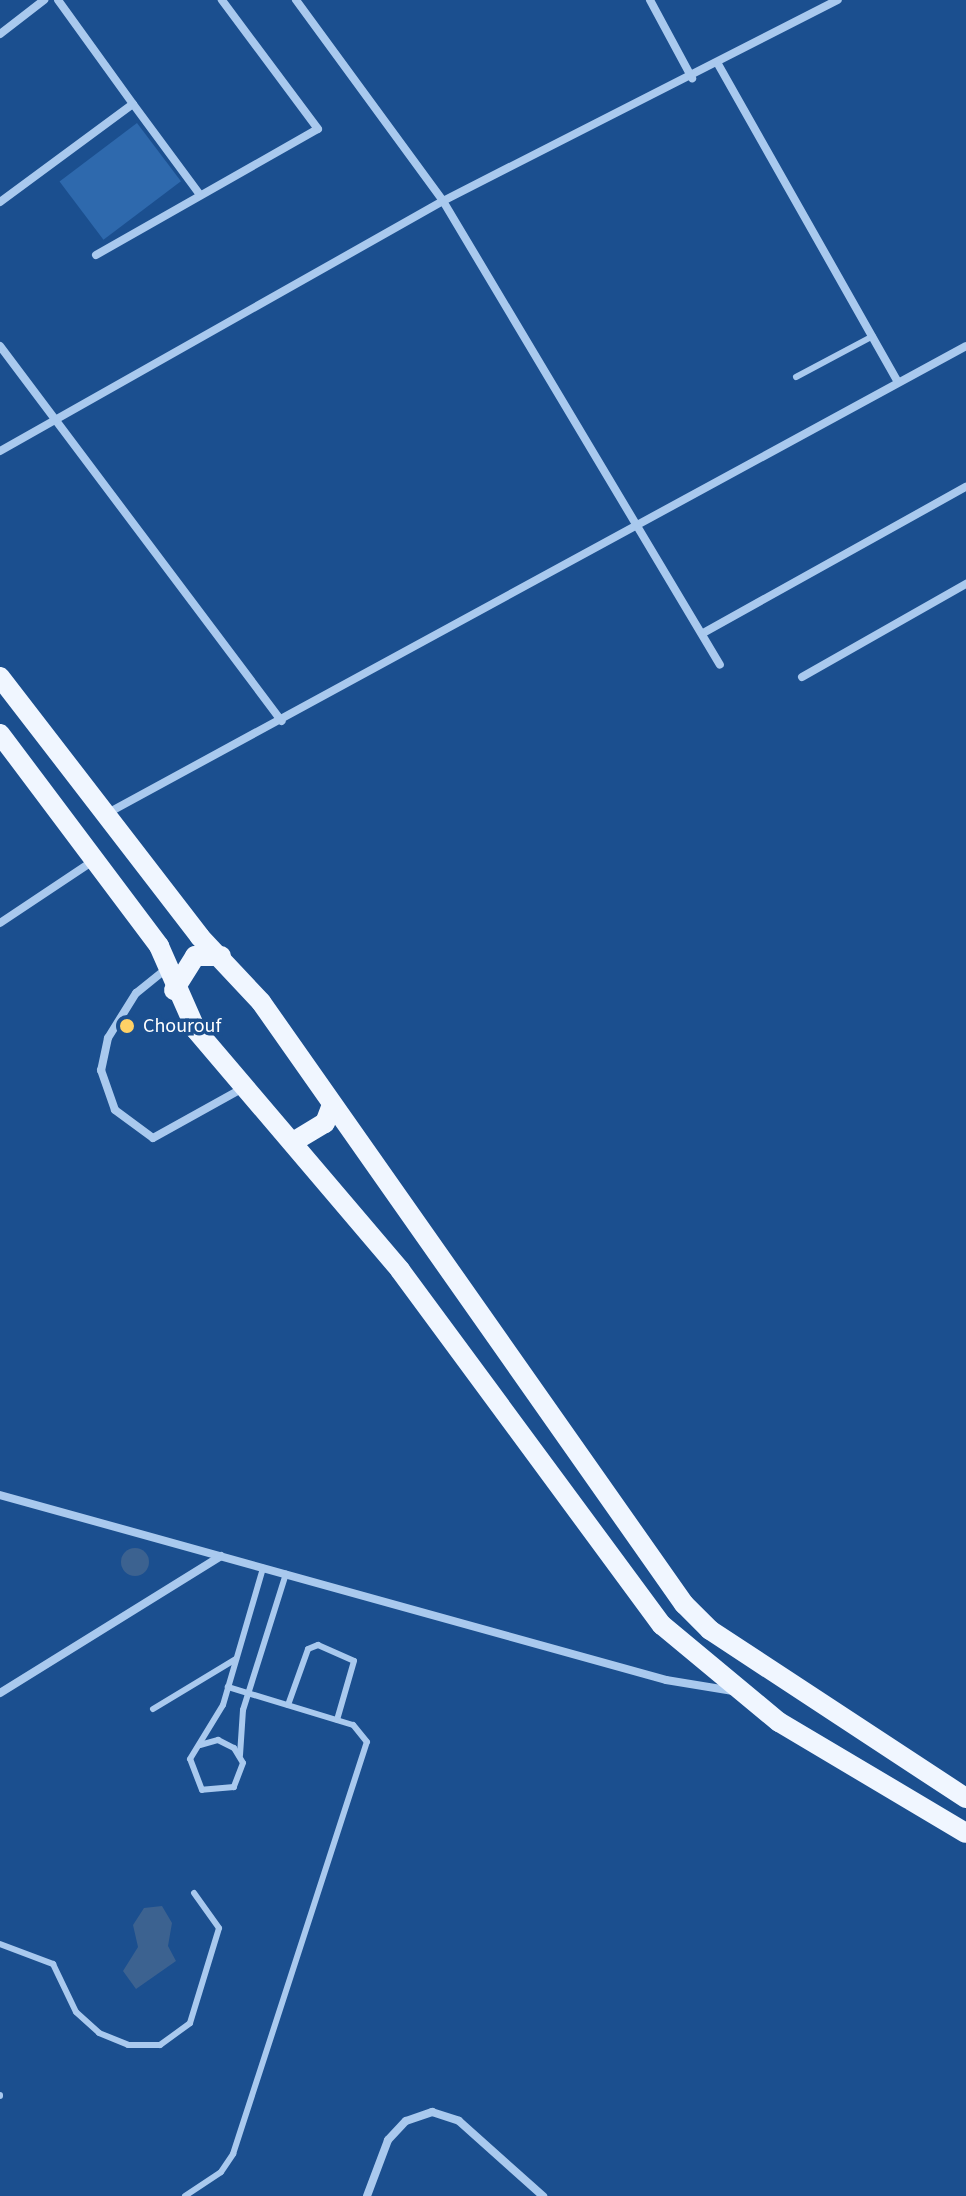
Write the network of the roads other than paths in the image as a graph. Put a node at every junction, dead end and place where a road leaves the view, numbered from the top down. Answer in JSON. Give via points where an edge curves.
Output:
{"nodes":[{"id":1,"x":44,"y":0,"type":"edge"},
{"id":2,"x":58,"y":0,"type":"edge"},
{"id":3,"x":222,"y":0,"type":"edge"},
{"id":4,"x":296,"y":0,"type":"edge"},
{"id":5,"x":650,"y":0,"type":"edge"},
{"id":6,"x":838,"y":0,"type":"edge"},
{"id":7,"x":0,"y":34,"type":"edge"},
{"id":8,"x":718,"y":64,"type":"junction"},
{"id":9,"x":692,"y":78,"type":"junction"},
{"id":10,"x":133,"y":104,"type":"junction"},
{"id":11,"x":200,"y":195,"type":"junction"},
{"id":12,"x":443,"y":201,"type":"junction"},
{"id":13,"x":0,"y":202,"type":"edge"},
{"id":14,"x":96,"y":255,"type":"dead end"},
{"id":15,"x":873,"y":336,"type":"junction"},
{"id":16,"x":0,"y":346,"type":"edge"},
{"id":17,"x":966,"y":346,"type":"edge"},
{"id":18,"x":796,"y":377,"type":"dead end"},
{"id":19,"x":898,"y":382,"type":"junction"},
{"id":20,"x":57,"y":421,"type":"junction"},
{"id":21,"x":0,"y":451,"type":"edge"},
{"id":22,"x":966,"y":487,"type":"edge"},
{"id":23,"x":638,"y":523,"type":"junction"},
{"id":24,"x":966,"y":584,"type":"edge"},
{"id":25,"x":705,"y":632,"type":"junction"},
{"id":26,"x":720,"y":665,"type":"dead end"},
{"id":27,"x":0,"y":677,"type":"edge"},
{"id":28,"x":802,"y":677,"type":"dead end"},
{"id":29,"x":282,"y":721,"type":"junction"},
{"id":30,"x":0,"y":734,"type":"edge"},
{"id":31,"x":105,"y":814,"type":"junction"},
{"id":32,"x":94,"y":860,"type":"junction"},
{"id":33,"x":0,"y":909,"type":"edge"},
{"id":34,"x":3,"y":920,"type":"edge"},
{"id":35,"x":221,"y":956,"type":"junction"},
{"id":36,"x":166,"y":969,"type":"junction"},
{"id":37,"x":174,"y":990,"type":"junction"},
{"id":38,"x":245,"y":1086,"type":"junction"},
{"id":39,"x":331,"y":1107,"type":"junction"},
{"id":40,"x":293,"y":1142,"type":"junction"},
{"id":41,"x":0,"y":1495,"type":"edge"},
{"id":42,"x":221,"y":1556,"type":"junction"},
{"id":43,"x":263,"y":1568,"type":"junction"},
{"id":44,"x":286,"y":1574,"type":"junction"},
{"id":45,"x":237,"y":1658,"type":"junction"},
{"id":46,"x":228,"y":1687,"type":"junction"},
{"id":47,"x":734,"y":1691,"type":"junction"},
{"id":48,"x":0,"y":1693,"type":"edge"},
{"id":49,"x":248,"y":1693,"type":"junction"},
{"id":50,"x":288,"y":1705,"type":"junction"},
{"id":51,"x":153,"y":1709,"type":"dead end"},
{"id":52,"x":337,"y":1720,"type":"junction"},
{"id":53,"x":200,"y":1745,"type":"junction"},
{"id":54,"x":240,"y":1755,"type":"junction"},
{"id":55,"x":966,"y":1798,"type":"edge"},
{"id":56,"x":966,"y":1833,"type":"edge"},
{"id":57,"x":194,"y":1893,"type":"dead end"},
{"id":58,"x":0,"y":1944,"type":"edge"},
{"id":59,"x":185,"y":2196,"type":"edge"},
{"id":60,"x":367,"y":2196,"type":"edge"},
{"id":61,"x":543,"y":2196,"type":"edge"}],
"edges":[{"from":1,"to":7,"type":"street"},
{"from":2,"to":10,"type":"street"},
{"from":3,"to":11,"type":"street","via":[[318,129]]},
{"from":4,"to":12,"type":"street"},
{"from":5,"to":9,"type":"street"},
{"from":6,"to":8,"type":"street"},
{"from":8,"to":9,"type":"street"},
{"from":8,"to":15,"type":"street"},
{"from":9,"to":12,"type":"street"},
{"from":10,"to":11,"type":"street"},
{"from":10,"to":13,"type":"street"},
{"from":11,"to":14,"type":"street"},
{"from":12,"to":20,"type":"street"},
{"from":12,"to":23,"type":"street"},
{"from":15,"to":18,"type":"lane"},
{"from":15,"to":19,"type":"street"},
{"from":16,"to":20,"type":"street"},
{"from":17,"to":19,"type":"street"},
{"from":19,"to":23,"type":"street"},
{"from":20,"to":21,"type":"street"},
{"from":20,"to":29,"type":"street"},
{"from":22,"to":25,"type":"street"},
{"from":23,"to":25,"type":"street"},
{"from":23,"to":29,"type":"street"},
{"from":24,"to":28,"type":"street"},
{"from":25,"to":26,"type":"street"},
{"from":27,"to":31,"type":"main road"},
{"from":29,"to":31,"type":"street"},
{"from":30,"to":32,"type":"main road"},
{"from":31,"to":35,"type":"main road"},
{"from":32,"to":34,"type":"street"},
{"from":32,"to":36,"type":"main road","via":[[159,946]]},
{"from":33,"to":34,"type":"street"},
{"from":35,"to":37,"type":"main road","via":[[195,956]]},
{"from":35,"to":39,"type":"main road"},
{"from":36,"to":37,"type":"main road"},
{"from":36,"to":38,"type":"street","via":[[136,993],[108,1038],[101,1070],[115,1110],[153,1138]]},
{"from":37,"to":38,"type":"main road","via":[[196,1030]]},
{"from":38,"to":40,"type":"main road"},
{"from":39,"to":40,"type":"main road","via":[[325,1123]]},
{"from":39,"to":55,"type":"main road","via":[[684,1604],[710,1630]]},
{"from":40,"to":47,"type":"main road","via":[[400,1270],[619,1574]]},
{"from":41,"to":42,"type":"street"},
{"from":42,"to":43,"type":"street"},
{"from":42,"to":48,"type":"street"},
{"from":43,"to":44,"type":"street"},
{"from":43,"to":45,"type":"lane"},
{"from":44,"to":47,"type":"street","via":[[666,1680]]},
{"from":44,"to":49,"type":"lane"},
{"from":45,"to":46,"type":"lane"},
{"from":45,"to":51,"type":"lane"},
{"from":46,"to":49,"type":"lane"},
{"from":46,"to":53,"type":"lane"},
{"from":47,"to":56,"type":"main road"},
{"from":49,"to":50,"type":"lane"},
{"from":49,"to":54,"type":"lane"},
{"from":50,"to":52,"type":"lane"},
{"from":50,"to":52,"type":"lane","via":[[308,1649],[318,1645],[354,1661]]},
{"from":52,"to":59,"type":"lane","via":[[360,1729],[365,1750],[233,2154],[221,2172]]},
{"from":53,"to":54,"type":"lane","via":[[227,1742]]},
{"from":53,"to":54,"type":"lane","via":[[191,1776],[210,1793],[234,1787]]},
{"from":57,"to":58,"type":"lane","via":[[219,1928],[190,2023],[160,2045],[128,2045],[99,2033],[76,2012],[53,1964]]},
{"from":60,"to":61,"type":"street","via":[[388,2140],[406,2121],[432,2112],[459,2121]]}]}
